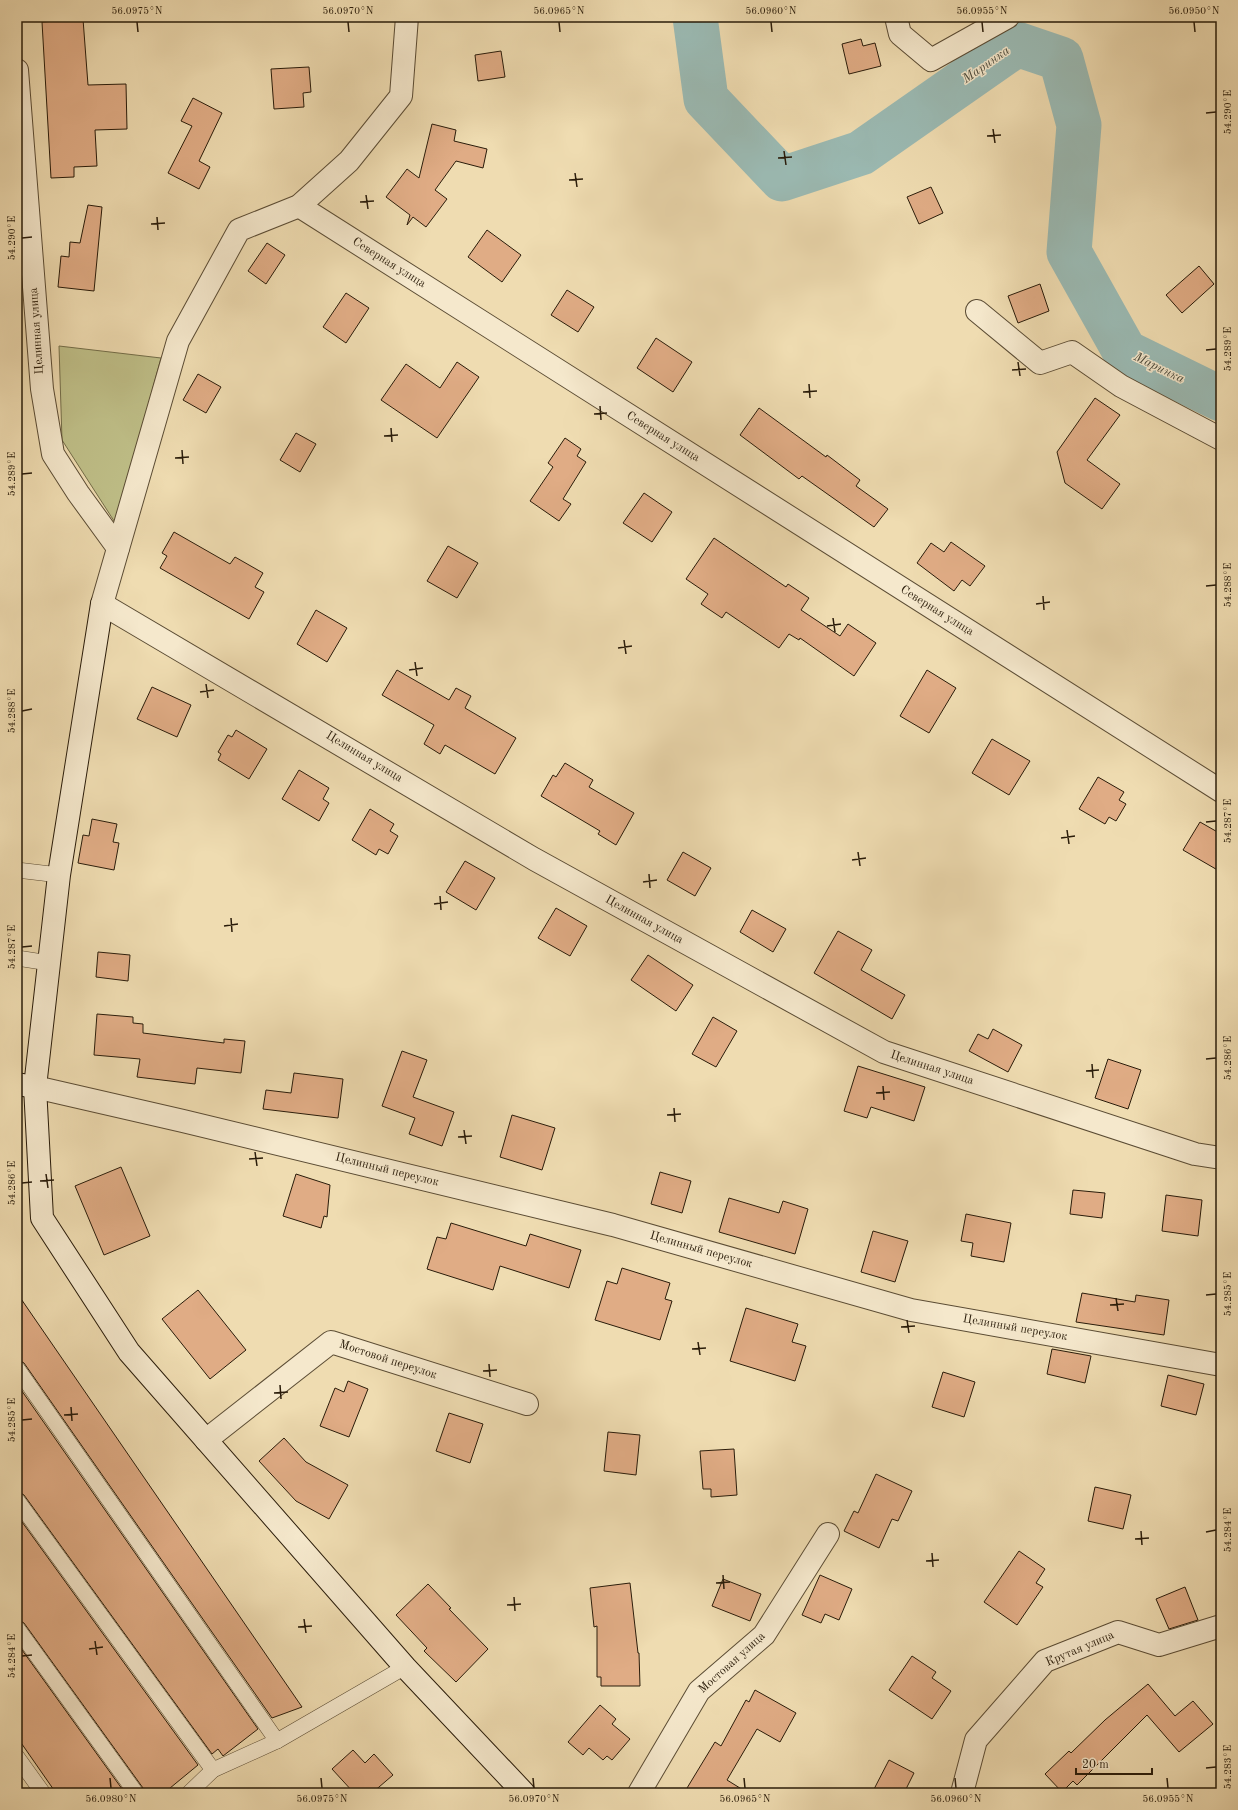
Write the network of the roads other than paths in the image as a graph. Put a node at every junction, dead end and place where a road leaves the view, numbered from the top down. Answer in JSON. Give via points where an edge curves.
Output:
{"nodes":[{"id":1,"x":407,"y":17,"type":"edge"},
{"id":2,"x":896,"y":17,"type":"edge"},
{"id":3,"x":1008,"y":17,"type":"edge"},
{"id":4,"x":17,"y":70,"type":"edge"},
{"id":5,"x":299,"y":206,"type":"junction"},
{"id":6,"x":977,"y":311,"type":"dead end"},
{"id":7,"x":1221,"y":439,"type":"edge"},
{"id":8,"x":118,"y":548,"type":"junction"},
{"id":9,"x":102,"y":604,"type":"junction"},
{"id":10,"x":1221,"y":791,"type":"edge"},
{"id":11,"x":17,"y":870,"type":"edge"},
{"id":12,"x":59,"y":875,"type":"junction"},
{"id":13,"x":17,"y":958,"type":"edge"},
{"id":14,"x":49,"y":964,"type":"junction"},
{"id":15,"x":26,"y":1086,"type":"edge"},
{"id":16,"x":1221,"y":1158,"type":"edge"},
{"id":17,"x":1221,"y":1365,"type":"edge"},
{"id":18,"x":17,"y":1368,"type":"edge"},
{"id":19,"x":527,"y":1404,"type":"dead end"},
{"id":20,"x":206,"y":1440,"type":"junction"},
{"id":21,"x":17,"y":1500,"type":"edge"},
{"id":22,"x":828,"y":1534,"type":"dead end"},
{"id":23,"x":1221,"y":1626,"type":"edge"},
{"id":24,"x":17,"y":1628,"type":"edge"},
{"id":25,"x":405,"y":1667,"type":"junction"},
{"id":26,"x":277,"y":1742,"type":"junction"},
{"id":27,"x":17,"y":1757,"type":"edge"},
{"id":28,"x":213,"y":1770,"type":"junction"},
{"id":29,"x":43,"y":1793,"type":"edge"},
{"id":30,"x":136,"y":1793,"type":"edge"},
{"id":31,"x":190,"y":1793,"type":"edge"},
{"id":32,"x":524,"y":1793,"type":"edge"},
{"id":33,"x":639,"y":1793,"type":"edge"},
{"id":34,"x":962,"y":1793,"type":"edge"}],
"edges":[{"from":1,"to":5,"type":"street","via":[[400,96],[349,161]]},
{"from":2,"to":3,"type":"street","via":[[900,34],[931,60]]},
{"from":4,"to":8,"type":"street","name":"Целинная улица","via":[[42,389],[53,454]]},
{"from":5,"to":8,"type":"street","via":[[239,230],[178,341]]},
{"from":5,"to":10,"type":"street","name":"Северная улица"},
{"from":6,"to":7,"type":"street","via":[[1040,363],[1072,352],[1121,386]]},
{"from":8,"to":9,"type":"street"},
{"from":9,"to":12,"type":"street"},
{"from":9,"to":16,"type":"street","name":"Целинная улица","via":[[534,859],[884,1052],[1195,1154]]},
{"from":11,"to":12,"type":"lane"},
{"from":12,"to":14,"type":"street"},
{"from":13,"to":14,"type":"lane"},
{"from":14,"to":15,"type":"street"},
{"from":15,"to":17,"type":"street","name":"Целинный переулок","via":[[183,1121],[614,1225],[911,1310]]},
{"from":15,"to":20,"type":"street","via":[[42,1218],[129,1352]]},
{"from":18,"to":26,"type":"lane"},
{"from":19,"to":20,"type":"street","name":"Мостовой переулок","via":[[331,1342]]},
{"from":20,"to":25,"type":"street"},
{"from":21,"to":28,"type":"lane"},
{"from":22,"to":33,"type":"street","name":"Мостовая улица","via":[[764,1635],[699,1691]]},
{"from":23,"to":34,"type":"street","name":"Крутая улица","via":[[1159,1645],[1118,1632],[1045,1661],[976,1740]]},
{"from":24,"to":30,"type":"lane"},
{"from":25,"to":26,"type":"lane"},
{"from":25,"to":32,"type":"street"},
{"from":26,"to":28,"type":"lane"},
{"from":27,"to":29,"type":"lane"},
{"from":28,"to":31,"type":"lane"}]}
